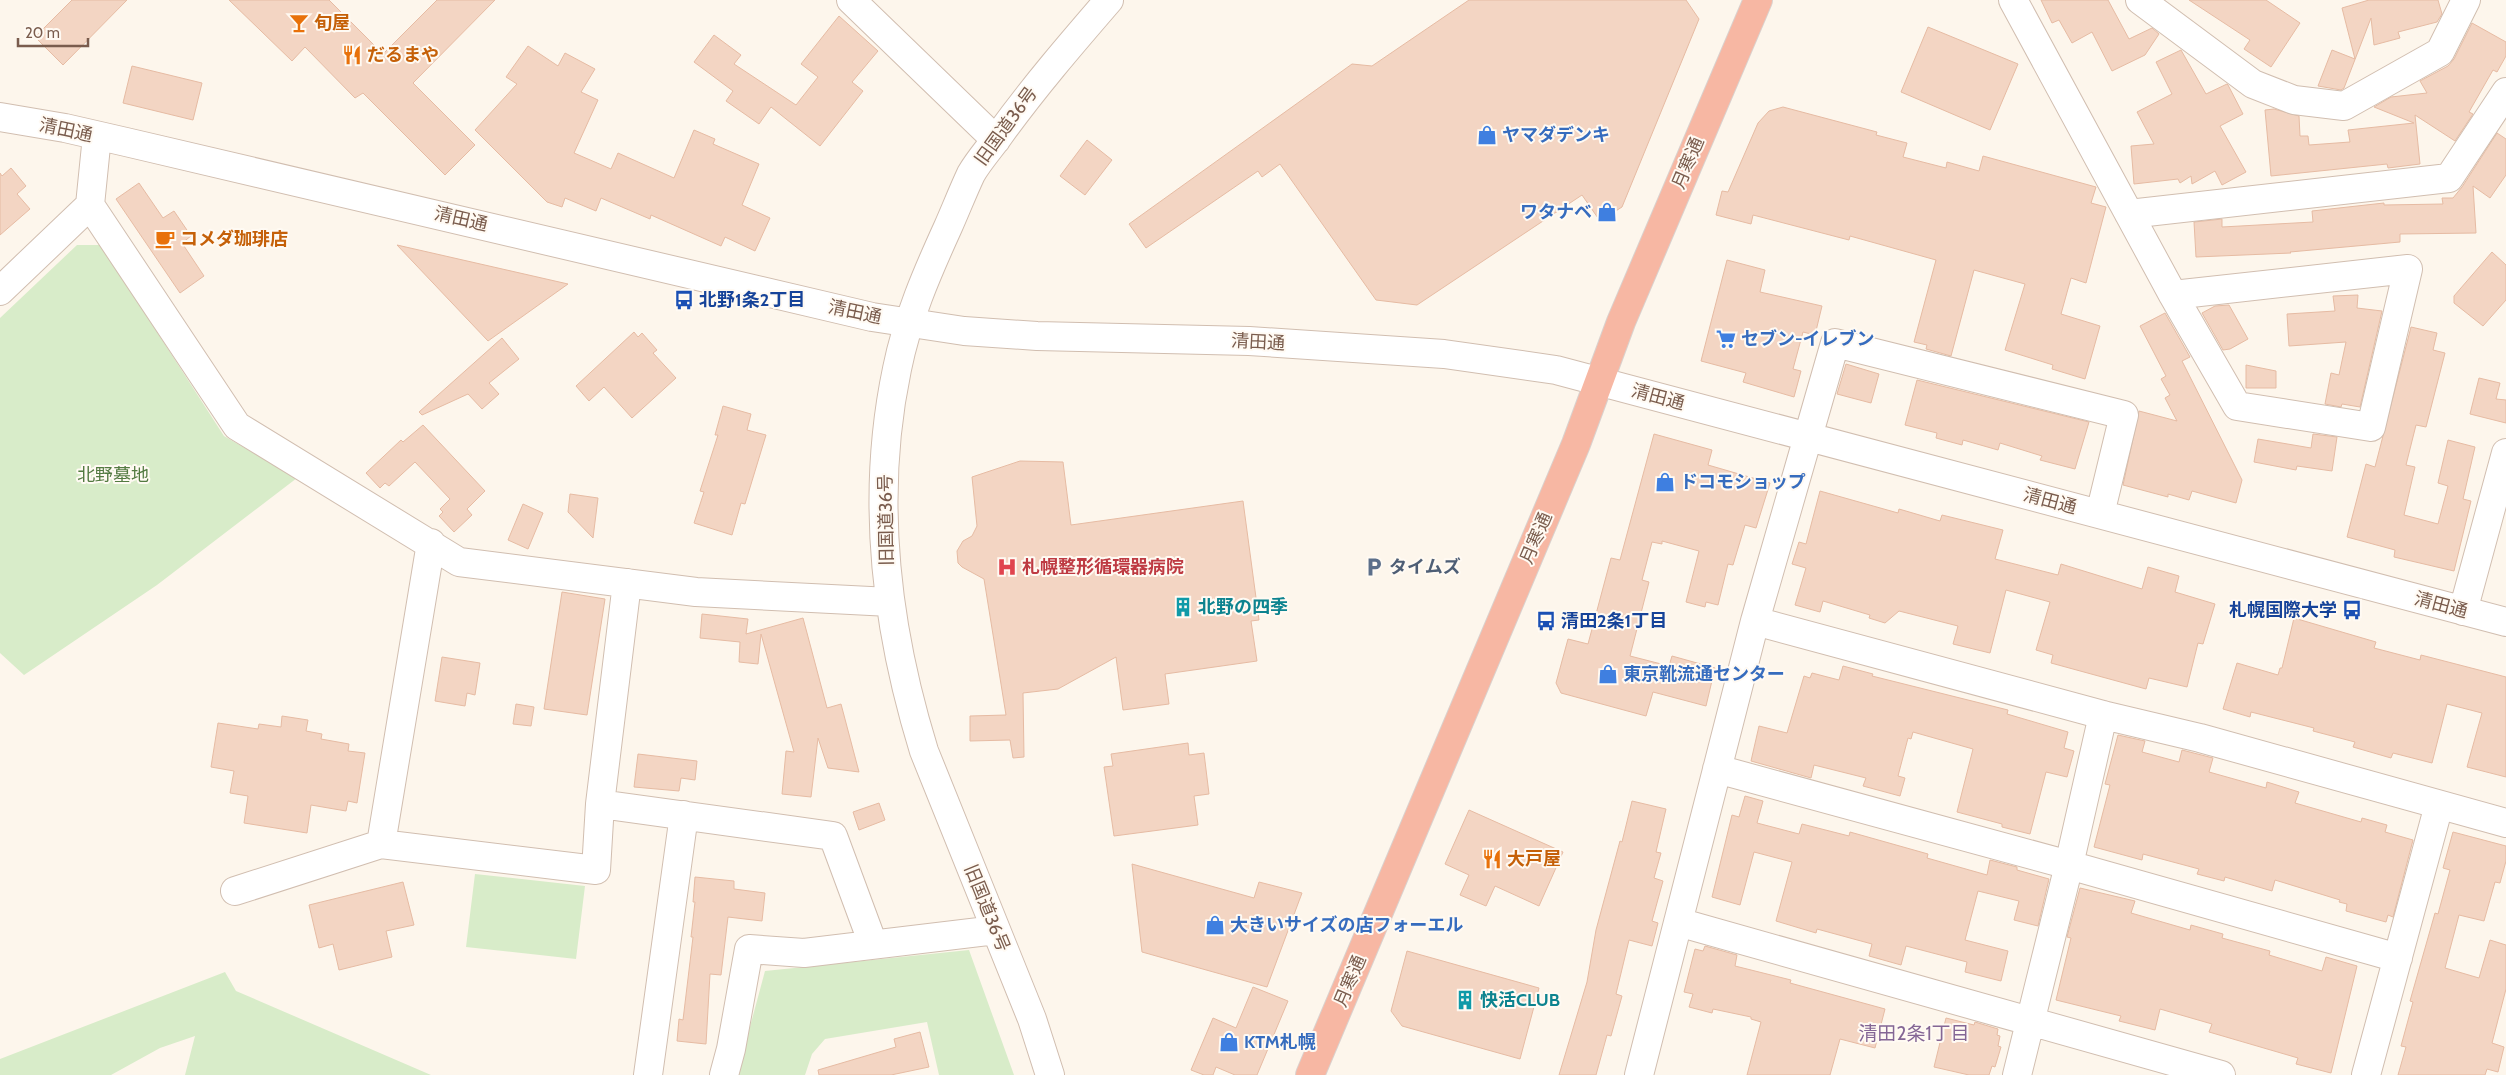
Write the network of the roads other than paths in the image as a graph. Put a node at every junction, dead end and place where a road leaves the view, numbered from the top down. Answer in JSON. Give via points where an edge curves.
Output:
{"nodes":[{"id":1,"x":851,"y":0,"type":"edge"},
{"id":2,"x":1109,"y":0,"type":"edge"},
{"id":3,"x":1758,"y":0,"type":"edge"},
{"id":4,"x":2013,"y":0,"type":"edge"},
{"id":5,"x":2140,"y":0,"type":"edge"},
{"id":6,"x":2466,"y":0,"type":"edge"},
{"id":7,"x":2506,"y":92,"type":"edge"},
{"id":8,"x":0,"y":117,"type":"edge"},
{"id":9,"x":97,"y":136,"type":"junction"},
{"id":10,"x":996,"y":140,"type":"junction"},
{"id":11,"x":90,"y":205,"type":"junction"},
{"id":12,"x":2128,"y":214,"type":"junction"},
{"id":13,"x":0,"y":291,"type":"edge"},
{"id":14,"x":2173,"y":295,"type":"junction"},
{"id":15,"x":909,"y":323,"type":"junction"},
{"id":16,"x":1600,"y":382,"type":"junction"},
{"id":17,"x":1809,"y":437,"type":"junction"},
{"id":18,"x":2506,"y":453,"type":"edge"},
{"id":19,"x":2100,"y":514,"type":"junction"},
{"id":20,"x":431,"y":543,"type":"junction"},
{"id":21,"x":627,"y":583,"type":"junction"},
{"id":22,"x":890,"y":602,"type":"junction"},
{"id":23,"x":2463,"y":611,"type":"junction"},
{"id":24,"x":1755,"y":622,"type":"junction"},
{"id":25,"x":2506,"y":622,"type":"edge"},
{"id":26,"x":2103,"y":715,"type":"junction"},
{"id":27,"x":1717,"y":769,"type":"junction"},
{"id":28,"x":600,"y":804,"type":"junction"},
{"id":29,"x":2439,"y":805,"type":"junction"},
{"id":30,"x":684,"y":816,"type":"junction"},
{"id":31,"x":2506,"y":823,"type":"edge"},
{"id":32,"x":381,"y":844,"type":"junction"},
{"id":33,"x":2069,"y":865,"type":"junction"},
{"id":34,"x":235,"y":890,"type":"dead end"},
{"id":35,"x":1678,"y":922,"type":"junction"},
{"id":36,"x":996,"y":930,"type":"junction"},
{"id":37,"x":873,"y":944,"type":"junction"},
{"id":38,"x":2398,"y":958,"type":"junction"},
{"id":39,"x":2031,"y":1020,"type":"junction"},
{"id":40,"x":648,"y":1075,"type":"edge"},
{"id":41,"x":724,"y":1075,"type":"edge"},
{"id":42,"x":1050,"y":1075,"type":"edge"},
{"id":43,"x":1310,"y":1075,"type":"edge"},
{"id":44,"x":1639,"y":1075,"type":"edge"},
{"id":45,"x":2017,"y":1075,"type":"edge"},
{"id":46,"x":2221,"y":1075,"type":"edge"},
{"id":47,"x":2366,"y":1075,"type":"edge"}],
"edges":[{"from":1,"to":10,"type":"street"},
{"from":2,"to":10,"type":"street","name":"旧国道36号","via":[[1035,84]]},
{"from":3,"to":16,"type":"highway","name":"月寒通","via":[[1621,322]]},
{"from":4,"to":12,"type":"street"},
{"from":5,"to":6,"type":"street","via":[[2253,84],[2294,100],[2344,106],[2440,52]]},
{"from":7,"to":12,"type":"street","via":[[2449,178]]},
{"from":8,"to":9,"type":"street","name":"清田通"},
{"from":9,"to":11,"type":"street"},
{"from":9,"to":15,"type":"street","name":"清田通"},
{"from":10,"to":15,"type":"street","name":"旧国道36号","via":[[972,172]]},
{"from":11,"to":13,"type":"street"},
{"from":11,"to":20,"type":"street","via":[[237,426]]},
{"from":12,"to":14,"type":"street"},
{"from":14,"to":14,"type":"street","via":[[2408,269],[2371,427],[2236,406]]},
{"from":15,"to":16,"type":"street","name":"清田通","via":[[1028,335],[1249,340],[1444,354],[1556,370]]},
{"from":15,"to":22,"type":"street","name":"旧国道36号","via":[[897,370],[884,465],[884,545]]},
{"from":16,"to":17,"type":"street","name":"清田通"},
{"from":16,"to":43,"type":"highway","name":"月寒通"},
{"from":17,"to":19,"type":"street","name":"清田通"},
{"from":17,"to":19,"type":"street","via":[[1835,343],[2124,415]]},
{"from":17,"to":24,"type":"street"},
{"from":18,"to":23,"type":"street"},
{"from":19,"to":23,"type":"street","name":"清田通"},
{"from":20,"to":21,"type":"street","via":[[459,562]]},
{"from":20,"to":32,"type":"street"},
{"from":21,"to":22,"type":"street","via":[[696,592]]},
{"from":21,"to":28,"type":"street"},
{"from":22,"to":36,"type":"street","name":"旧国道36号","via":[[906,689],[924,751]]},
{"from":23,"to":25,"type":"street","name":"清田通"},
{"from":24,"to":26,"type":"street"},
{"from":24,"to":27,"type":"street"},
{"from":26,"to":29,"type":"street","via":[[2200,738]]},
{"from":26,"to":33,"type":"street"},
{"from":27,"to":33,"type":"street"},
{"from":27,"to":35,"type":"street"},
{"from":28,"to":30,"type":"street"},
{"from":28,"to":32,"type":"street","via":[[596,870]]},
{"from":29,"to":31,"type":"street"},
{"from":29,"to":38,"type":"street"},
{"from":30,"to":37,"type":"street","via":[[833,836]]},
{"from":30,"to":40,"type":"street"},
{"from":32,"to":34,"type":"street"},
{"from":33,"to":38,"type":"street"},
{"from":33,"to":39,"type":"street"},
{"from":35,"to":39,"type":"street"},
{"from":35,"to":44,"type":"street"},
{"from":36,"to":37,"type":"street"},
{"from":36,"to":42,"type":"street","name":"旧国道36号","via":[[1032,1019]]},
{"from":37,"to":41,"type":"street","via":[[804,953],[749,949],[732,1049]]},
{"from":38,"to":47,"type":"street"},
{"from":39,"to":45,"type":"street"},
{"from":39,"to":46,"type":"street"}]}
